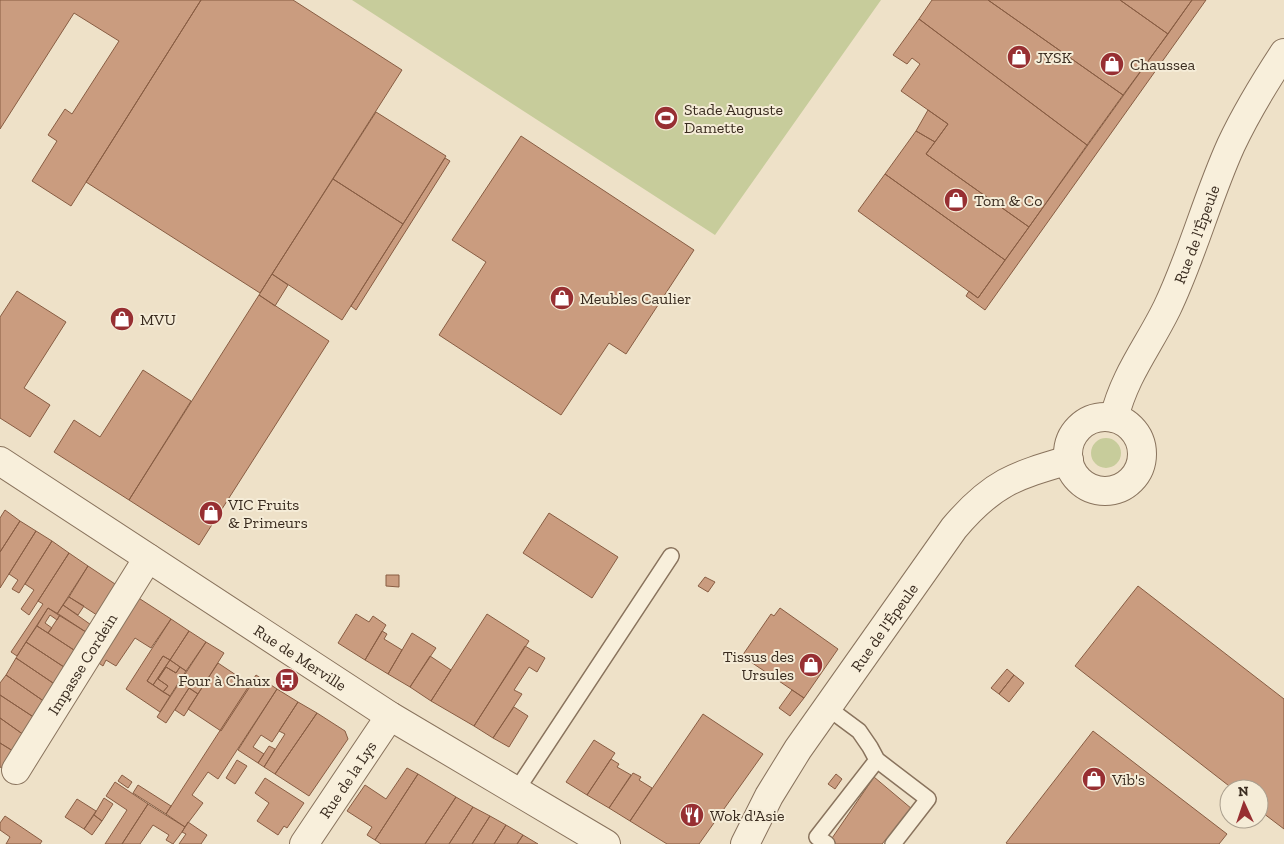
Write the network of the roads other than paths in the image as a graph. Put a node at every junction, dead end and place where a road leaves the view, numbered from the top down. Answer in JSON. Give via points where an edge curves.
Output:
{"nodes":[{"id":1,"x":1284,"y":52,"type":"edge"},
{"id":2,"x":1114,"y":418,"type":"junction"},
{"id":3,"x":1069,"y":460,"type":"junction"},
{"id":4,"x":0,"y":461,"type":"edge"},
{"id":5,"x":671,"y":556,"type":"dead end"},
{"id":6,"x":148,"y":558,"type":"junction"},
{"id":7,"x":828,"y":708,"type":"junction"},
{"id":8,"x":390,"y":716,"type":"junction"},
{"id":9,"x":877,"y":760,"type":"junction"},
{"id":10,"x":16,"y":770,"type":"dead end"},
{"id":11,"x":516,"y":791,"type":"junction"},
{"id":12,"x":304,"y":844,"type":"edge"},
{"id":13,"x":606,"y":844,"type":"edge"},
{"id":14,"x":746,"y":844,"type":"edge"},
{"id":15,"x":827,"y":844,"type":"edge"},
{"id":16,"x":893,"y":844,"type":"edge"}],
"edges":[{"from":1,"to":2,"type":"street","name":"Rue de l'Épeule","via":[[1230,147],[1174,292],[1124,385]]},
{"from":2,"to":3,"type":"street","via":[[1096,418],[1076,430],[1070,441]]},
{"from":2,"to":3,"type":"street","via":[[1130,427],[1142,448],[1140,467],[1129,482],[1111,490],[1092,489],[1077,478]]},
{"from":3,"to":7,"type":"street","name":"Rue de l'Épeule","via":[[1019,476],[989,492],[974,505],[944,541]]},
{"from":4,"to":6,"type":"street","name":"Rue de Merville"},
{"from":5,"to":11,"type":"lane"},
{"from":6,"to":8,"type":"street","name":"Rue de Merville"},
{"from":6,"to":10,"type":"street","name":"Impasse Cordein"},
{"from":7,"to":9,"type":"lane","via":[[859,731]]},
{"from":7,"to":14,"type":"street","name":"Rue de l'Épeule","via":[[784,771]]},
{"from":8,"to":11,"type":"street","name":"Rue de Merville"},
{"from":8,"to":12,"type":"street","name":"Rue de la Lys"},
{"from":9,"to":15,"type":"lane","via":[[817,836]]},
{"from":9,"to":16,"type":"lane","via":[[928,799]]},
{"from":11,"to":13,"type":"street","name":"Rue de Merville"}]}
